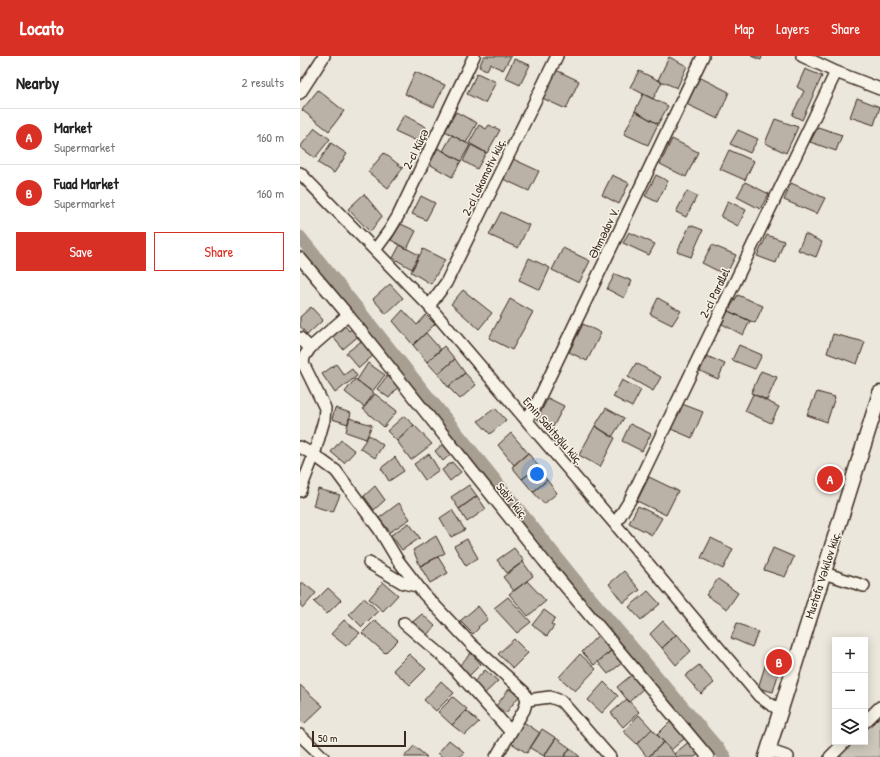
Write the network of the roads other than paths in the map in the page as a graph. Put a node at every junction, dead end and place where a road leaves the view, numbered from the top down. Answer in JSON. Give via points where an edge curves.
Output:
{"nodes":[{"id":1,"x":324,"y":56,"type":"edge"},
{"id":2,"x":474,"y":56,"type":"edge"},
{"id":3,"x":557,"y":56,"type":"edge"},
{"id":4,"x":702,"y":56,"type":"edge"},
{"id":5,"x":802,"y":56,"type":"edge"},
{"id":6,"x":821,"y":60,"type":"edge"},
{"id":7,"x":836,"y":72,"type":"junction"},
{"id":8,"x":880,"y":89,"type":"edge"},
{"id":9,"x":300,"y":92,"type":"edge"},
{"id":10,"x":300,"y":173,"type":"edge"},
{"id":11,"x":375,"y":250,"type":"junction"},
{"id":12,"x":300,"y":258,"type":"edge"},
{"id":13,"x":429,"y":306,"type":"junction"},
{"id":14,"x":348,"y":315,"type":"junction"},
{"id":15,"x":300,"y":338,"type":"edge"},
{"id":16,"x":310,"y":348,"type":"junction"},
{"id":17,"x":880,"y":393,"type":"edge"},
{"id":18,"x":526,"y":420,"type":"junction"},
{"id":19,"x":300,"y":447,"type":"edge"},
{"id":20,"x":314,"y":455,"type":"junction"},
{"id":21,"x":300,"y":491,"type":"edge"},
{"id":22,"x":615,"y":524,"type":"junction"},
{"id":23,"x":369,"y":563,"type":"dead end"},
{"id":24,"x":824,"y":572,"type":"junction"},
{"id":25,"x":417,"y":586,"type":"junction"},
{"id":26,"x":864,"y":586,"type":"dead end"},
{"id":27,"x":404,"y":623,"type":"dead end"},
{"id":28,"x":527,"y":700,"type":"junction"},
{"id":29,"x":880,"y":707,"type":"edge"},
{"id":30,"x":780,"y":710,"type":"junction"},
{"id":31,"x":868,"y":719,"type":"edge"},
{"id":32,"x":512,"y":732,"type":"junction"},
{"id":33,"x":300,"y":735,"type":"edge"},
{"id":34,"x":842,"y":745,"type":"edge"},
{"id":35,"x":767,"y":754,"type":"edge"},
{"id":36,"x":324,"y":757,"type":"edge"},
{"id":37,"x":496,"y":757,"type":"edge"},
{"id":38,"x":610,"y":757,"type":"edge"},
{"id":39,"x":708,"y":757,"type":"edge"},
{"id":40,"x":788,"y":757,"type":"edge"},
{"id":41,"x":830,"y":757,"type":"edge"}],
"edges":[{"from":1,"to":9,"type":"street"},
{"from":2,"to":11,"type":"street","name":"2-ci Küçə","via":[[398,216]]},
{"from":3,"to":13,"type":"street","name":"2-ci Lokomotiv küç.","via":[[446,283]]},
{"from":4,"to":18,"type":"street","name":"Əhmədov V.","via":[[536,405]]},
{"from":5,"to":6,"type":"street"},
{"from":6,"to":7,"type":"street"},
{"from":7,"to":8,"type":"street"},
{"from":7,"to":22,"type":"street","name":"2-ci Parallel","via":[[630,500]]},
{"from":10,"to":11,"type":"street","name":"Emin Sabitoğlu küç."},
{"from":11,"to":13,"type":"street","name":"Emin Sabitoğlu küç."},
{"from":12,"to":14,"type":"street","name":"Sabir küç."},
{"from":13,"to":18,"type":"street","name":"Emin Sabitoğlu küç."},
{"from":14,"to":16,"type":"street"},
{"from":14,"to":39,"type":"street","name":"Sabir küç.","via":[[544,561]]},
{"from":15,"to":16,"type":"street"},
{"from":16,"to":20,"type":"street","via":[[304,357],[304,363],[325,408]]},
{"from":17,"to":24,"type":"street","name":"Mustafa Vəkilov küç."},
{"from":18,"to":22,"type":"street","name":"Emin Sabitoğlu küç."},
{"from":19,"to":20,"type":"street"},
{"from":20,"to":21,"type":"street"},
{"from":20,"to":25,"type":"street","via":[[336,471]]},
{"from":22,"to":30,"type":"street","name":"Emin Sabitoğlu küç.","via":[[759,696]]},
{"from":23,"to":25,"type":"street","via":[[403,583]]},
{"from":24,"to":26,"type":"street"},
{"from":24,"to":30,"type":"street","name":"Mustafa Vəkilov küç."},
{"from":25,"to":28,"type":"street","via":[[472,645],[524,692]]},
{"from":27,"to":32,"type":"street","via":[[446,660]]},
{"from":28,"to":32,"type":"street"},
{"from":28,"to":38,"type":"street","via":[[550,697],[561,701]]},
{"from":29,"to":31,"type":"street"},
{"from":30,"to":35,"type":"street","name":"Mustafa Vəkilov küç."},
{"from":32,"to":37,"type":"street"},
{"from":33,"to":36,"type":"street"},
{"from":34,"to":41,"type":"street"},
{"from":35,"to":40,"type":"street"}]}
